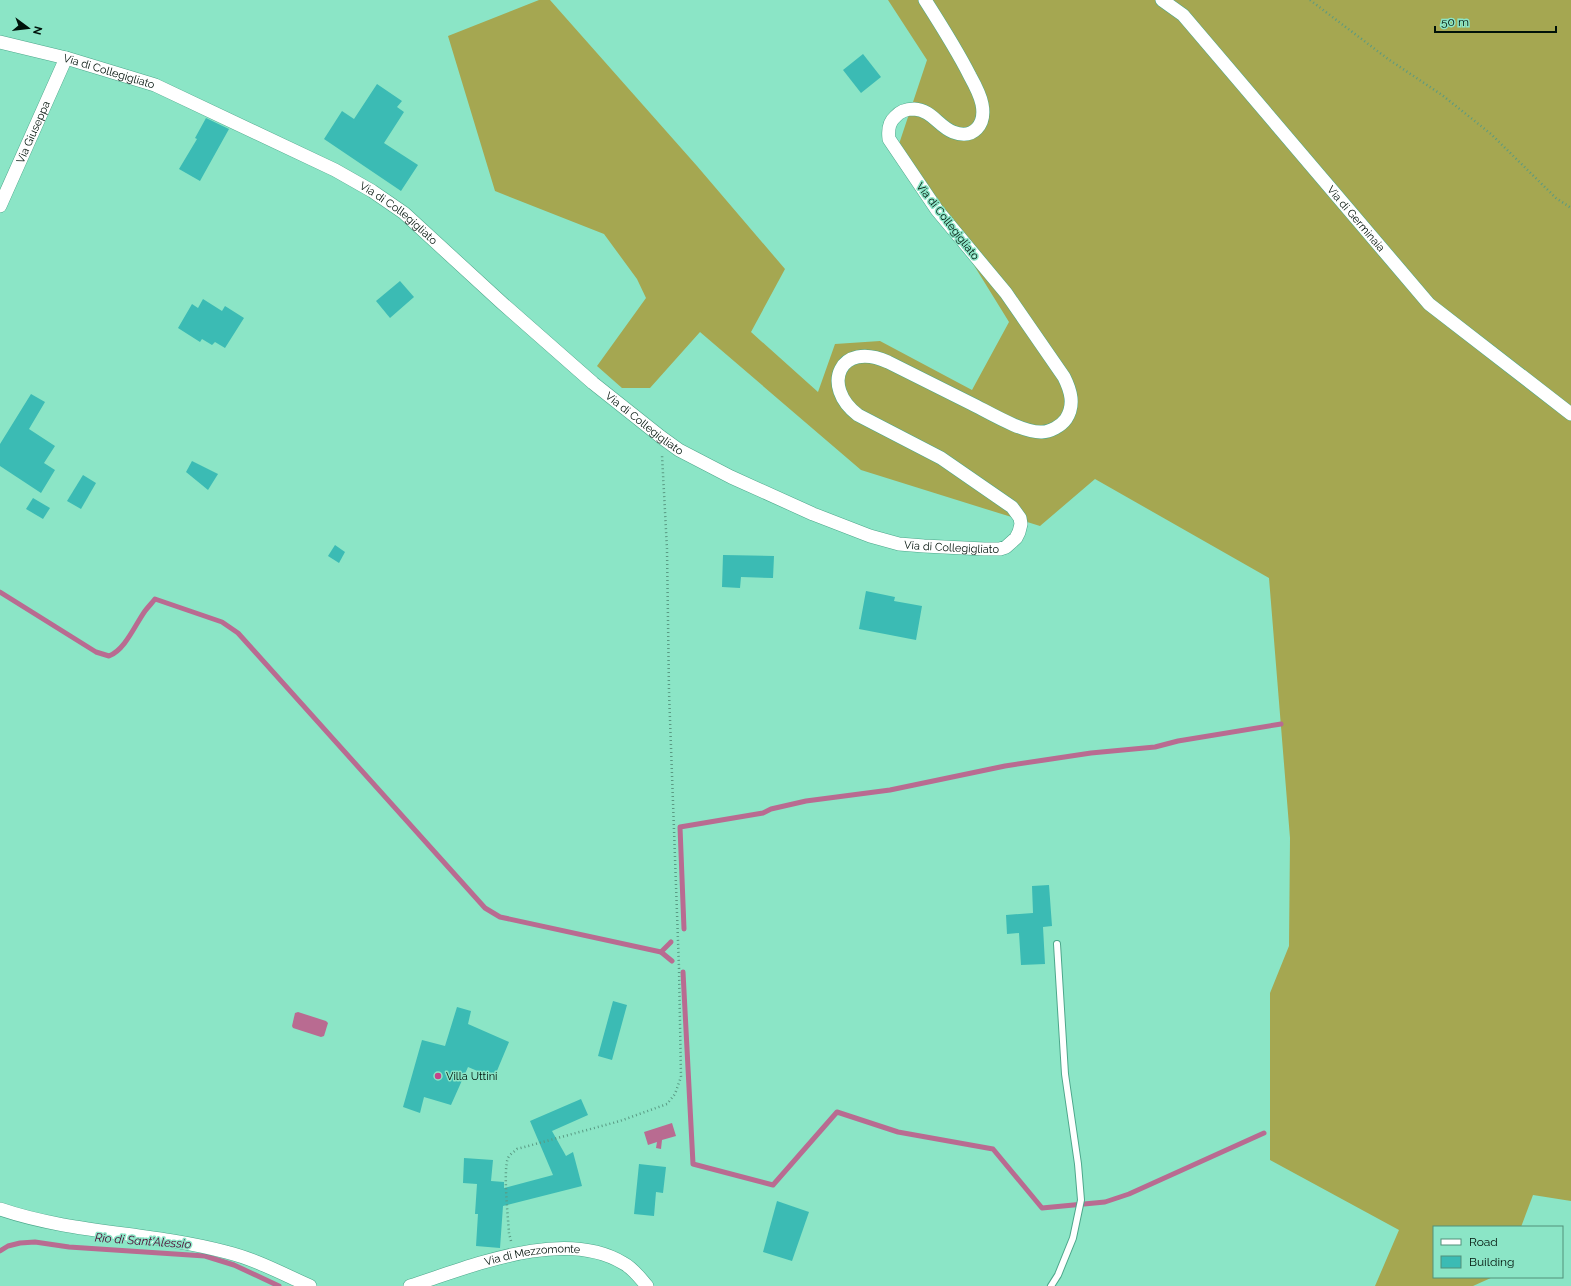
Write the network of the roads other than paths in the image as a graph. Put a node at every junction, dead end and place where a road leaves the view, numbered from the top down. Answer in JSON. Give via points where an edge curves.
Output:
{"nodes":[{"id":1,"x":925,"y":0,"type":"edge"},
{"id":2,"x":1162,"y":0,"type":"edge"},
{"id":3,"x":0,"y":42,"type":"edge"},
{"id":4,"x":66,"y":58,"type":"junction"},
{"id":5,"x":0,"y":206,"type":"edge"},
{"id":6,"x":1571,"y":414,"type":"edge"},
{"id":7,"x":1057,"y":944,"type":"dead end"},
{"id":8,"x":0,"y":1210,"type":"edge"},
{"id":9,"x":310,"y":1286,"type":"edge"},
{"id":10,"x":410,"y":1286,"type":"edge"},
{"id":11,"x":647,"y":1286,"type":"edge"},
{"id":12,"x":1051,"y":1286,"type":"edge"}],
"edges":[{"from":1,"to":4,"type":"street","name":"Via di Collegigliato","via":[[962,59],[979,94],[983,116],[980,125],[973,132],[963,135],[947,129],[924,111],[905,110],[890,123],[889,139],[937,210],[1006,293],[1064,377],[1070,390],[1070,413],[1064,422],[1053,430],[1034,432],[870,355],[852,357],[847,361],[839,372],[839,389],[849,408],[858,415],[941,458],[1012,507],[1021,524],[1016,538],[1000,549],[900,544],[870,536],[813,514],[731,478],[679,450],[593,383],[404,213],[372,191],[336,170],[155,84]]},
{"from":2,"to":6,"type":"street","name":"Via di Germinaia","via":[[1183,15],[1429,304]]},
{"from":3,"to":4,"type":"street","name":"Via di Collegigliato"},
{"from":4,"to":5,"type":"street","name":"Via Giuseppa"},
{"from":7,"to":12,"type":"lane","via":[[1065,1074],[1082,1200],[1073,1238]]},
{"from":8,"to":9,"type":"street","via":[[42,1222],[227,1252]]},
{"from":10,"to":11,"type":"street","name":"Via di Mezzomonte","via":[[514,1253],[556,1248],[610,1256],[624,1264]]}]}
